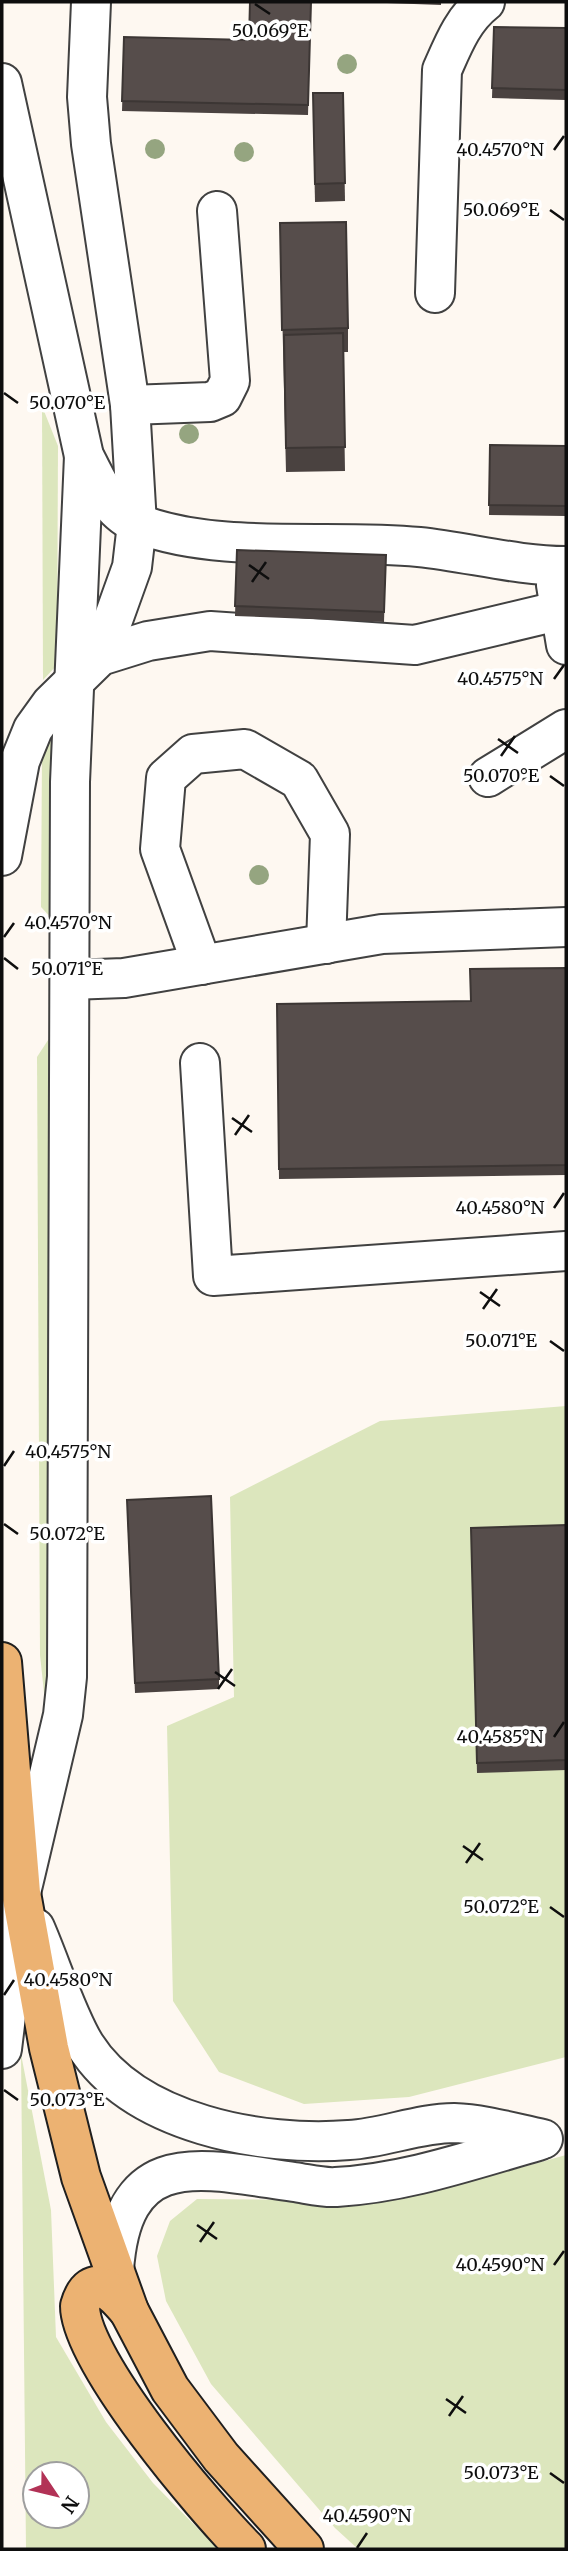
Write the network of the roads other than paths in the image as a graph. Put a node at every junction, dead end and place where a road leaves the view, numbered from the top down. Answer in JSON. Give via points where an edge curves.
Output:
{"nodes":[{"id":1,"x":91,"y":2,"type":"edge"},
{"id":2,"x":485,"y":2,"type":"edge"},
{"id":3,"x":2,"y":83,"type":"edge"},
{"id":4,"x":217,"y":211,"type":"dead end"},
{"id":5,"x":435,"y":293,"type":"dead end"},
{"id":6,"x":130,"y":405,"type":"junction"},
{"id":7,"x":84,"y":456,"type":"junction"},
{"id":8,"x":137,"y":524,"type":"junction"},
{"id":9,"x":559,"y":566,"type":"edge"},
{"id":10,"x":565,"y":621,"type":"edge"},
{"id":11,"x":88,"y":666,"type":"junction"},
{"id":12,"x":566,"y":729,"type":"edge"},
{"id":13,"x":488,"y":777,"type":"dead end"},
{"id":14,"x":2,"y":856,"type":"edge"},
{"id":15,"x":566,"y":927,"type":"edge"},
{"id":16,"x":326,"y":944,"type":"junction"},
{"id":17,"x":202,"y":965,"type":"junction"},
{"id":18,"x":70,"y":980,"type":"junction"},
{"id":19,"x":200,"y":1063,"type":"dead end"},
{"id":20,"x":566,"y":1251,"type":"edge"},
{"id":21,"x":2,"y":1662,"type":"edge"},
{"id":22,"x":21,"y":1893,"type":"junction"},
{"id":23,"x":2,"y":2049,"type":"edge"},
{"id":24,"x":554,"y":2134,"type":"edge"},
{"id":25,"x":114,"y":2270,"type":"junction"},
{"id":26,"x":129,"y":2311,"type":"junction"},
{"id":27,"x":246,"y":2549,"type":"edge"},
{"id":28,"x":304,"y":2549,"type":"edge"}],
"edges":[{"from":1,"to":6,"type":"lane","via":[[90,144]]},
{"from":2,"to":5,"type":"lane","via":[[472,11],[442,71]]},
{"from":3,"to":7,"type":"lane"},
{"from":4,"to":6,"type":"lane","via":[[230,382],[222,397],[210,402]]},
{"from":6,"to":8,"type":"lane"},
{"from":7,"to":8,"type":"lane","via":[[105,497]]},
{"from":7,"to":11,"type":"lane"},
{"from":8,"to":9,"type":"lane","via":[[206,539],[418,547]]},
{"from":8,"to":11,"type":"lane","via":[[132,567]]},
{"from":9,"to":10,"type":"lane"},
{"from":10,"to":11,"type":"lane","via":[[415,645],[210,631],[148,641]]},
{"from":11,"to":14,"type":"lane","via":[[33,729],[20,761]]},
{"from":11,"to":18,"type":"lane","via":[[70,782]]},
{"from":12,"to":13,"type":"lane"},
{"from":15,"to":16,"type":"lane","via":[[382,934]]},
{"from":16,"to":17,"type":"lane"},
{"from":16,"to":17,"type":"lane","via":[[330,834],[299,780],[245,749],[193,754],[166,778],[160,849]]},
{"from":17,"to":18,"type":"lane","via":[[124,978]]},
{"from":18,"to":22,"type":"lane","via":[[67,1677],[63,1715]]},
{"from":19,"to":20,"type":"lane","via":[[212,1276]]},
{"from":21,"to":22,"type":"main road"},
{"from":22,"to":23,"type":"lane"},
{"from":22,"to":24,"type":"lane","via":[[84,2044],[105,2072],[136,2096],[241,2135],[292,2140],[349,2140],[452,2123]]},
{"from":22,"to":25,"type":"main road","via":[[68,2132]]},
{"from":24,"to":25,"type":"lane","via":[[385,2183],[332,2188],[199,2169],[172,2172],[143,2189],[122,2221]]},
{"from":25,"to":26,"type":"main road"},
{"from":26,"to":27,"type":"main road","via":[[106,2287],[97,2286],[88,2290],[80,2306],[100,2357],[144,2428],[184,2482]]},
{"from":26,"to":28,"type":"main road","via":[[170,2389],[221,2458]]}]}
